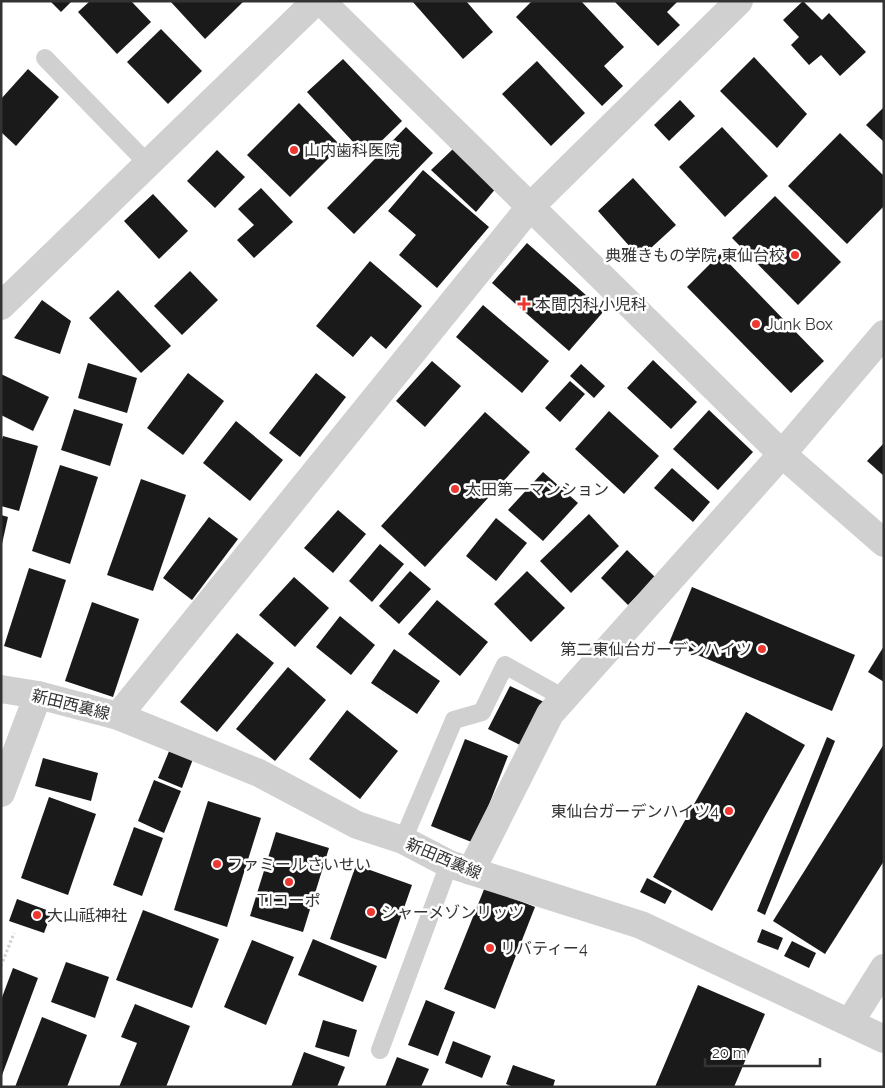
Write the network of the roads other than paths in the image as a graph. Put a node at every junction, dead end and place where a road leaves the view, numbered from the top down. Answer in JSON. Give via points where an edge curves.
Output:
{"nodes":[{"id":1,"x":316,"y":1,"type":"edge"},
{"id":2,"x":321,"y":1,"type":"edge"},
{"id":3,"x":739,"y":1,"type":"edge"},
{"id":4,"x":45,"y":58,"type":"dead end"},
{"id":5,"x":148,"y":164,"type":"junction"},
{"id":6,"x":530,"y":207,"type":"junction"},
{"id":7,"x":1,"y":306,"type":"edge"},
{"id":8,"x":884,"y":334,"type":"edge"},
{"id":9,"x":782,"y":454,"type":"junction"},
{"id":10,"x":884,"y":543,"type":"edge"},
{"id":11,"x":1,"y":689,"type":"edge"},
{"id":12,"x":38,"y":695,"type":"junction"},
{"id":13,"x":564,"y":698,"type":"junction"},
{"id":14,"x":118,"y":716,"type":"junction"},
{"id":15,"x":1,"y":793,"type":"edge"},
{"id":16,"x":403,"y":840,"type":"junction"},
{"id":17,"x":460,"y":867,"type":"junction"},
{"id":18,"x":884,"y":968,"type":"edge"},
{"id":19,"x":850,"y":1022,"type":"junction"},
{"id":20,"x":884,"y":1039,"type":"edge"},
{"id":21,"x":380,"y":1050,"type":"dead end"}],
"edges":[{"from":1,"to":5,"type":"street"},
{"from":2,"to":6,"type":"street"},
{"from":3,"to":6,"type":"street"},
{"from":4,"to":5,"type":"lane"},
{"from":5,"to":7,"type":"street"},
{"from":6,"to":9,"type":"street"},
{"from":6,"to":14,"type":"street"},
{"from":8,"to":9,"type":"street"},
{"from":9,"to":10,"type":"street"},
{"from":9,"to":13,"type":"street"},
{"from":11,"to":12,"type":"street","name":"新田西裏線"},
{"from":12,"to":14,"type":"street","name":"新田西裏線"},
{"from":12,"to":15,"type":"street"},
{"from":13,"to":16,"type":"lane","via":[[506,665],[482,712],[454,720]]},
{"from":13,"to":17,"type":"street","via":[[550,714]]},
{"from":14,"to":16,"type":"street","name":"新田西裏線","via":[[259,774],[357,825]]},
{"from":16,"to":17,"type":"street","name":"新田西裏線"},
{"from":17,"to":19,"type":"street","name":"新田西裏線","via":[[641,925]]},
{"from":17,"to":21,"type":"lane"},
{"from":18,"to":19,"type":"street"},
{"from":19,"to":20,"type":"street","name":"新田西裏線"}]}
